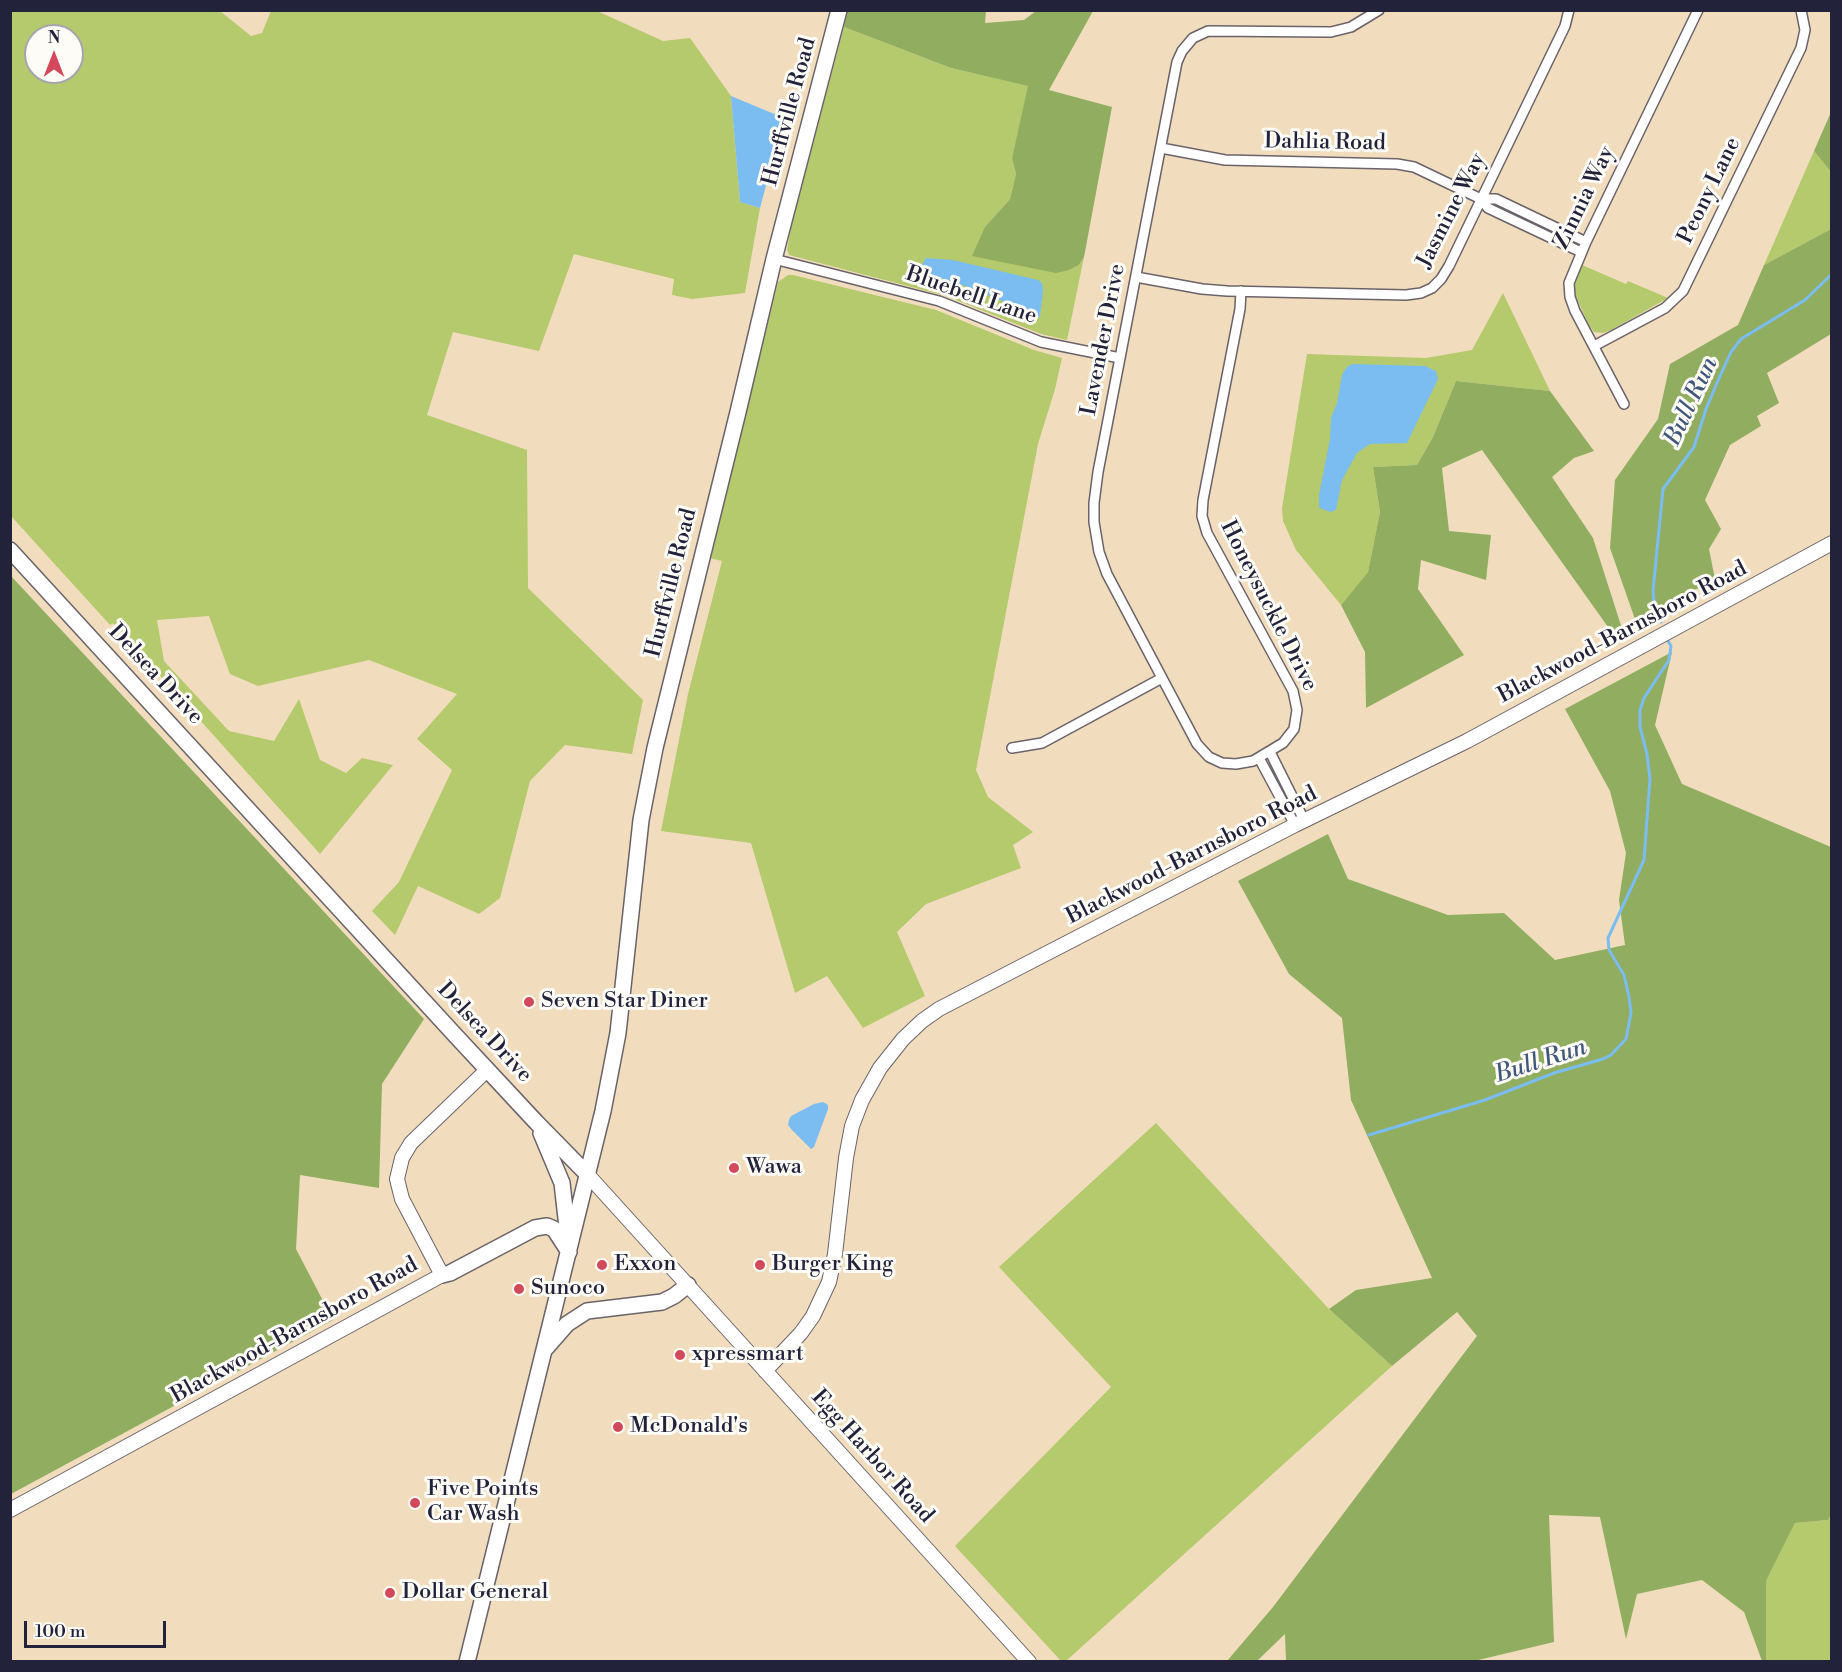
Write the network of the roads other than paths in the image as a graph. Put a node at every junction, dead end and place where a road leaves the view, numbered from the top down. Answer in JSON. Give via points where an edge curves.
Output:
{"nodes":[{"id":1,"x":840,"y":10,"type":"edge"},
{"id":2,"x":1379,"y":10,"type":"edge"},
{"id":3,"x":1569,"y":10,"type":"edge"},
{"id":4,"x":1698,"y":10,"type":"edge"},
{"id":5,"x":1801,"y":10,"type":"edge"},
{"id":6,"x":1161,"y":148,"type":"junction"},
{"id":7,"x":1481,"y":199,"type":"junction"},
{"id":8,"x":1586,"y":242,"type":"junction"},
{"id":9,"x":1581,"y":252,"type":"junction"},
{"id":10,"x":774,"y":260,"type":"junction"},
{"id":11,"x":1136,"y":277,"type":"junction"},
{"id":12,"x":1241,"y":291,"type":"junction"},
{"id":13,"x":1594,"y":346,"type":"junction"},
{"id":14,"x":1120,"y":357,"type":"junction"},
{"id":15,"x":1624,"y":404,"type":"dead end"},
{"id":16,"x":1832,"y":543,"type":"edge"},
{"id":17,"x":10,"y":550,"type":"edge"},
{"id":18,"x":1162,"y":678,"type":"junction"},
{"id":19,"x":1012,"y":748,"type":"dead end"},
{"id":20,"x":1270,"y":752,"type":"junction"},
{"id":21,"x":1259,"y":758,"type":"junction"},
{"id":22,"x":1299,"y":822,"type":"junction"},
{"id":23,"x":487,"y":1070,"type":"junction"},
{"id":24,"x":536,"y":1122,"type":"junction"},
{"id":25,"x":587,"y":1174,"type":"junction"},
{"id":26,"x":569,"y":1252,"type":"junction"},
{"id":27,"x":442,"y":1275,"type":"junction"},
{"id":28,"x":688,"y":1285,"type":"junction"},
{"id":29,"x":544,"y":1350,"type":"junction"},
{"id":30,"x":765,"y":1371,"type":"junction"},
{"id":31,"x":10,"y":1510,"type":"edge"},
{"id":32,"x":467,"y":1662,"type":"edge"},
{"id":33,"x":1029,"y":1662,"type":"edge"}],
"edges":[{"from":1,"to":10,"type":"main road","name":"Hurffville Road"},
{"from":2,"to":6,"type":"street","name":"Lavender Drive","via":[[1352,27],[1331,32],[1221,30],[1197,36],[1177,62]]},
{"from":3,"to":7,"type":"street","name":"Jasmine Way"},
{"from":4,"to":8,"type":"street","name":"Zinnia Way"},
{"from":5,"to":13,"type":"street","name":"Peony Lane","via":[[1805,26],[1801,48],[1683,291],[1671,304]]},
{"from":6,"to":7,"type":"street","name":"Dahlia Road","via":[[1225,160],[1409,165]]},
{"from":6,"to":11,"type":"street","name":"Lavender Drive"},
{"from":7,"to":8,"type":"street","name":"Dahlia Road","via":[[1496,199]]},
{"from":7,"to":9,"type":"street","name":"Dahlia Road","via":[[1488,208]]},
{"from":7,"to":12,"type":"street","name":"Jasmine Way","via":[[1445,274],[1421,293]]},
{"from":8,"to":9,"type":"street","name":"Zinnia Way"},
{"from":9,"to":13,"type":"street","name":"Zinnia Way","via":[[1569,292]]},
{"from":10,"to":14,"type":"street","name":"Bluebell Lane","via":[[939,301],[1041,342]]},
{"from":10,"to":25,"type":"main road","name":"Hurffville Road","via":[[653,758],[641,820],[616,1042]]},
{"from":11,"to":12,"type":"street","name":"Jasmine Way","via":[[1202,289]]},
{"from":11,"to":14,"type":"street","name":"Lavender Drive"},
{"from":12,"to":20,"type":"street","name":"Honeysuckle Drive","via":[[1202,512],[1207,533],[1296,700],[1292,733]]},
{"from":13,"to":15,"type":"street","name":"Zinnia Way"},
{"from":14,"to":18,"type":"street","name":"Lavender Drive","via":[[1096,482],[1095,532],[1107,574]]},
{"from":16,"to":22,"type":"main road","name":"Blackwood-Barnsboro Road","via":[[1467,741]]},
{"from":17,"to":23,"type":"main road","name":"Delsea Drive"},
{"from":18,"to":19,"type":"street","via":[[1042,743]]},
{"from":18,"to":21,"type":"street","name":"Lavender Drive","via":[[1197,744],[1209,757],[1236,764]]},
{"from":20,"to":21,"type":"street","name":"Lavender Drive"},
{"from":20,"to":22,"type":"street"},
{"from":21,"to":22,"type":"street"},
{"from":22,"to":30,"type":"main road","name":"Blackwood-Barnsboro Road","via":[[939,1009],[903,1039],[880,1068],[852,1126],[829,1282],[801,1333]]},
{"from":23,"to":24,"type":"main road","name":"Delsea Drive"},
{"from":23,"to":27,"type":"main road","name":"Blackwood-Barnsboro Road","via":[[411,1143],[397,1179],[402,1199]]},
{"from":24,"to":25,"type":"main road","name":"Delsea Drive"},
{"from":24,"to":26,"type":"main road","via":[[562,1183]]},
{"from":25,"to":26,"type":"main road"},
{"from":25,"to":28,"type":"main road","name":"Egg Harbor Road"},
{"from":26,"to":27,"type":"main road","via":[[554,1229],[535,1228]]},
{"from":26,"to":29,"type":"main road"},
{"from":27,"to":31,"type":"main road","name":"Blackwood-Barnsboro Road"},
{"from":28,"to":29,"type":"main road","via":[[662,1302],[587,1311],[567,1324]]},
{"from":28,"to":30,"type":"main road","name":"Egg Harbor Road"},
{"from":29,"to":32,"type":"main road"},
{"from":30,"to":33,"type":"main road","name":"Egg Harbor Road"}]}
